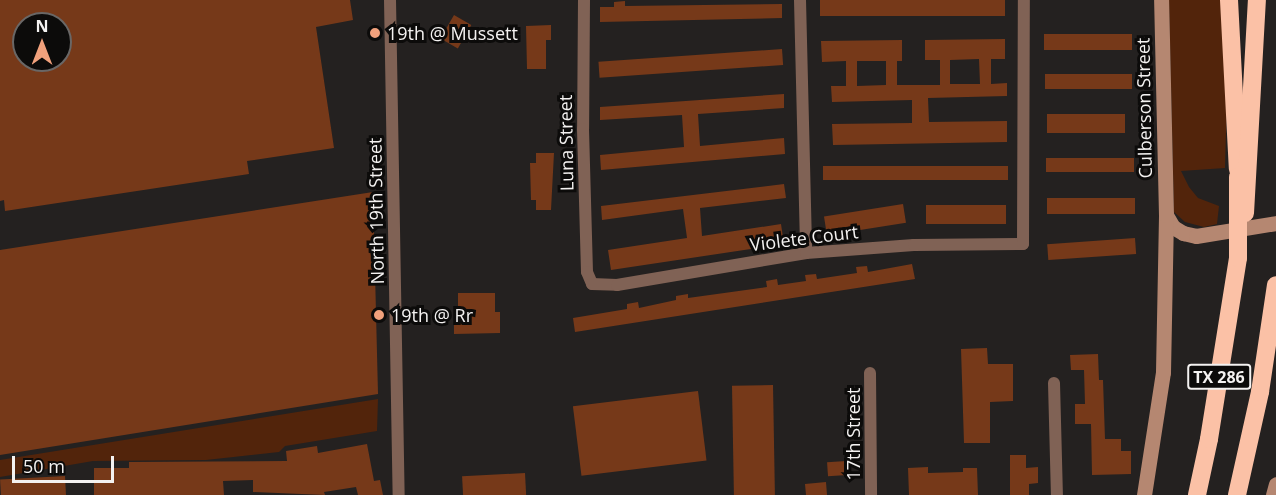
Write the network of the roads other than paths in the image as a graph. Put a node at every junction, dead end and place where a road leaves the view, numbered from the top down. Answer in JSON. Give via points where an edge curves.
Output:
{"nodes":[{"id":1,"x":390,"y":0,"type":"edge"},
{"id":2,"x":584,"y":0,"type":"edge"},
{"id":3,"x":800,"y":0,"type":"edge"},
{"id":4,"x":1024,"y":0,"type":"edge"},
{"id":5,"x":1161,"y":0,"type":"edge"},
{"id":6,"x":1229,"y":0,"type":"edge"},
{"id":7,"x":1257,"y":0,"type":"edge"},
{"id":8,"x":1243,"y":174,"type":"junction"},
{"id":9,"x":1166,"y":215,"type":"junction"},
{"id":10,"x":1276,"y":223,"type":"edge"},
{"id":11,"x":806,"y":253,"type":"junction"},
{"id":12,"x":592,"y":284,"type":"joint"},
{"id":13,"x":1276,"y":285,"type":"edge"},
{"id":14,"x":870,"y":373,"type":"dead end"},
{"id":15,"x":1054,"y":383,"type":"dead end"},
{"id":16,"x":1276,"y":484,"type":"edge"},
{"id":17,"x":399,"y":495,"type":"edge"},
{"id":18,"x":871,"y":495,"type":"edge"},
{"id":19,"x":1057,"y":495,"type":"edge"},
{"id":20,"x":1144,"y":495,"type":"edge"},
{"id":21,"x":1197,"y":495,"type":"edge"},
{"id":22,"x":1237,"y":495,"type":"edge"},
{"id":23,"x":1273,"y":495,"type":"edge"}],
"edges":[{"from":1,"to":17,"type":"street","name":"North 19th Street"},
{"from":2,"to":12,"type":"street","name":"Luna Street","via":[[587,272]]},
{"from":3,"to":11,"type":"street"},
{"from":4,"to":11,"type":"street","name":"Violete Court","via":[[1023,244],[914,245]]},
{"from":5,"to":9,"type":"main road","name":"Culberson Street"},
{"from":6,"to":8,"type":"highway"},
{"from":7,"to":8,"type":"highway"},
{"from":8,"to":21,"type":"highway","number":"TX 286","bridge":true,"via":[[1238,258]]},
{"from":9,"to":10,"type":"main road","via":[[1173,227],[1196,236]]},
{"from":9,"to":20,"type":"main road","name":"Culberson Street","via":[[1163,372]]},
{"from":11,"to":12,"type":"street","name":"Violete Court","via":[[617,285]]},
{"from":13,"to":22,"type":"highway","number":"TX 286","via":[[1260,392]]},
{"from":14,"to":18,"type":"street","name":"17th Street"},
{"from":15,"to":19,"type":"street"},
{"from":16,"to":23,"type":"main road"}]}
